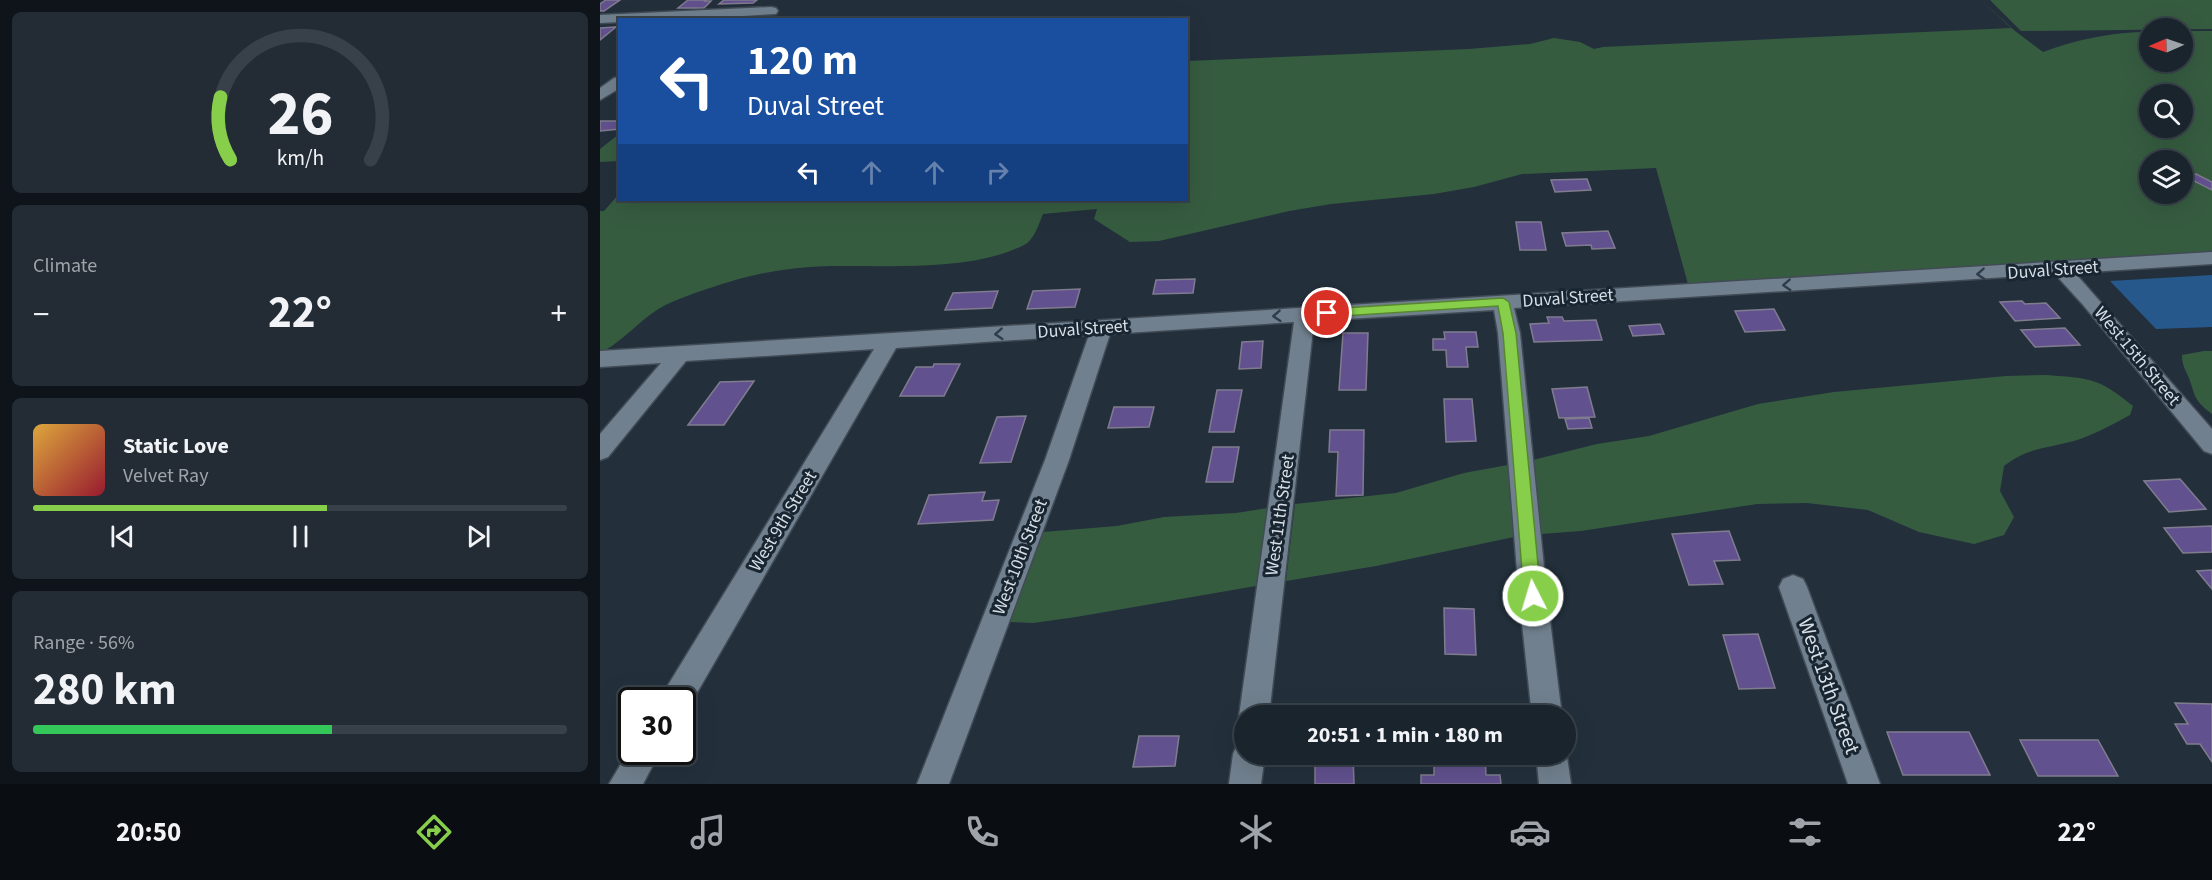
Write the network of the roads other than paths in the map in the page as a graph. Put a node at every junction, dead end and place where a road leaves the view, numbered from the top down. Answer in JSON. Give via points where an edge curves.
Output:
{"nodes":[{"id":1,"x":780,"y":0,"type":"edge"},
{"id":2,"x":767,"y":15,"type":"edge"},
{"id":3,"x":642,"y":18,"type":"edge"},
{"id":4,"x":600,"y":19,"type":"edge"},
{"id":5,"x":618,"y":19,"type":"edge"},
{"id":6,"x":618,"y":81,"type":"edge"},
{"id":7,"x":600,"y":82,"type":"edge"},
{"id":8,"x":618,"y":82,"type":"edge"},
{"id":9,"x":600,"y":95,"type":"edge"},
{"id":10,"x":2212,"y":258,"type":"edge"},
{"id":11,"x":2061,"y":269,"type":"junction"},
{"id":12,"x":1503,"y":302,"type":"junction"},
{"id":13,"x":1305,"y":314,"type":"junction"},
{"id":14,"x":1102,"y":327,"type":"junction"},
{"id":15,"x":889,"y":342,"type":"junction"},
{"id":16,"x":680,"y":354,"type":"junction"},
{"id":17,"x":600,"y":359,"type":"edge"},
{"id":18,"x":2212,"y":445,"type":"edge"},
{"id":19,"x":600,"y":451,"type":"edge"},
{"id":20,"x":1793,"y":587,"type":"dead end"},
{"id":21,"x":684,"y":687,"type":"edge"},
{"id":22,"x":1255,"y":705,"type":"edge"},
{"id":23,"x":1546,"y":705,"type":"edge"},
{"id":24,"x":637,"y":765,"type":"edge"},
{"id":25,"x":1248,"y":765,"type":"edge"},
{"id":26,"x":1553,"y":765,"type":"edge"},
{"id":27,"x":626,"y":784,"type":"edge"},
{"id":28,"x":933,"y":784,"type":"edge"},
{"id":29,"x":1245,"y":784,"type":"edge"},
{"id":30,"x":1555,"y":784,"type":"edge"},
{"id":31,"x":1864,"y":784,"type":"edge"}],
"edges":[{"from":1,"to":2,"type":"street"},
{"from":2,"to":3,"type":"street"},
{"from":4,"to":5,"type":"street"},
{"from":6,"to":7,"type":"street"},
{"from":8,"to":9,"type":"street"},
{"from":10,"to":11,"type":"street","name":"Duval Street"},
{"from":11,"to":12,"type":"street","name":"Duval Street","one_way":true},
{"from":11,"to":18,"type":"street","name":"West 15th Street"},
{"from":12,"to":13,"type":"street","name":"Duval Street"},
{"from":12,"to":23,"type":"street"},
{"from":13,"to":14,"type":"street","name":"Duval Street","one_way":true},
{"from":13,"to":22,"type":"street","name":"West 11th Street"},
{"from":14,"to":15,"type":"street","name":"Duval Street","one_way":true},
{"from":14,"to":28,"type":"street","name":"West 10th Street","via":[[1057,460]]},
{"from":15,"to":16,"type":"street","name":"Duval Street"},
{"from":15,"to":21,"type":"street","name":"West 9th Street"},
{"from":16,"to":17,"type":"street","name":"Duval Street"},
{"from":16,"to":19,"type":"street"},
{"from":20,"to":31,"type":"street","name":"West 13th Street"},
{"from":24,"to":27,"type":"street"},
{"from":25,"to":29,"type":"street"},
{"from":26,"to":30,"type":"street"}]}
